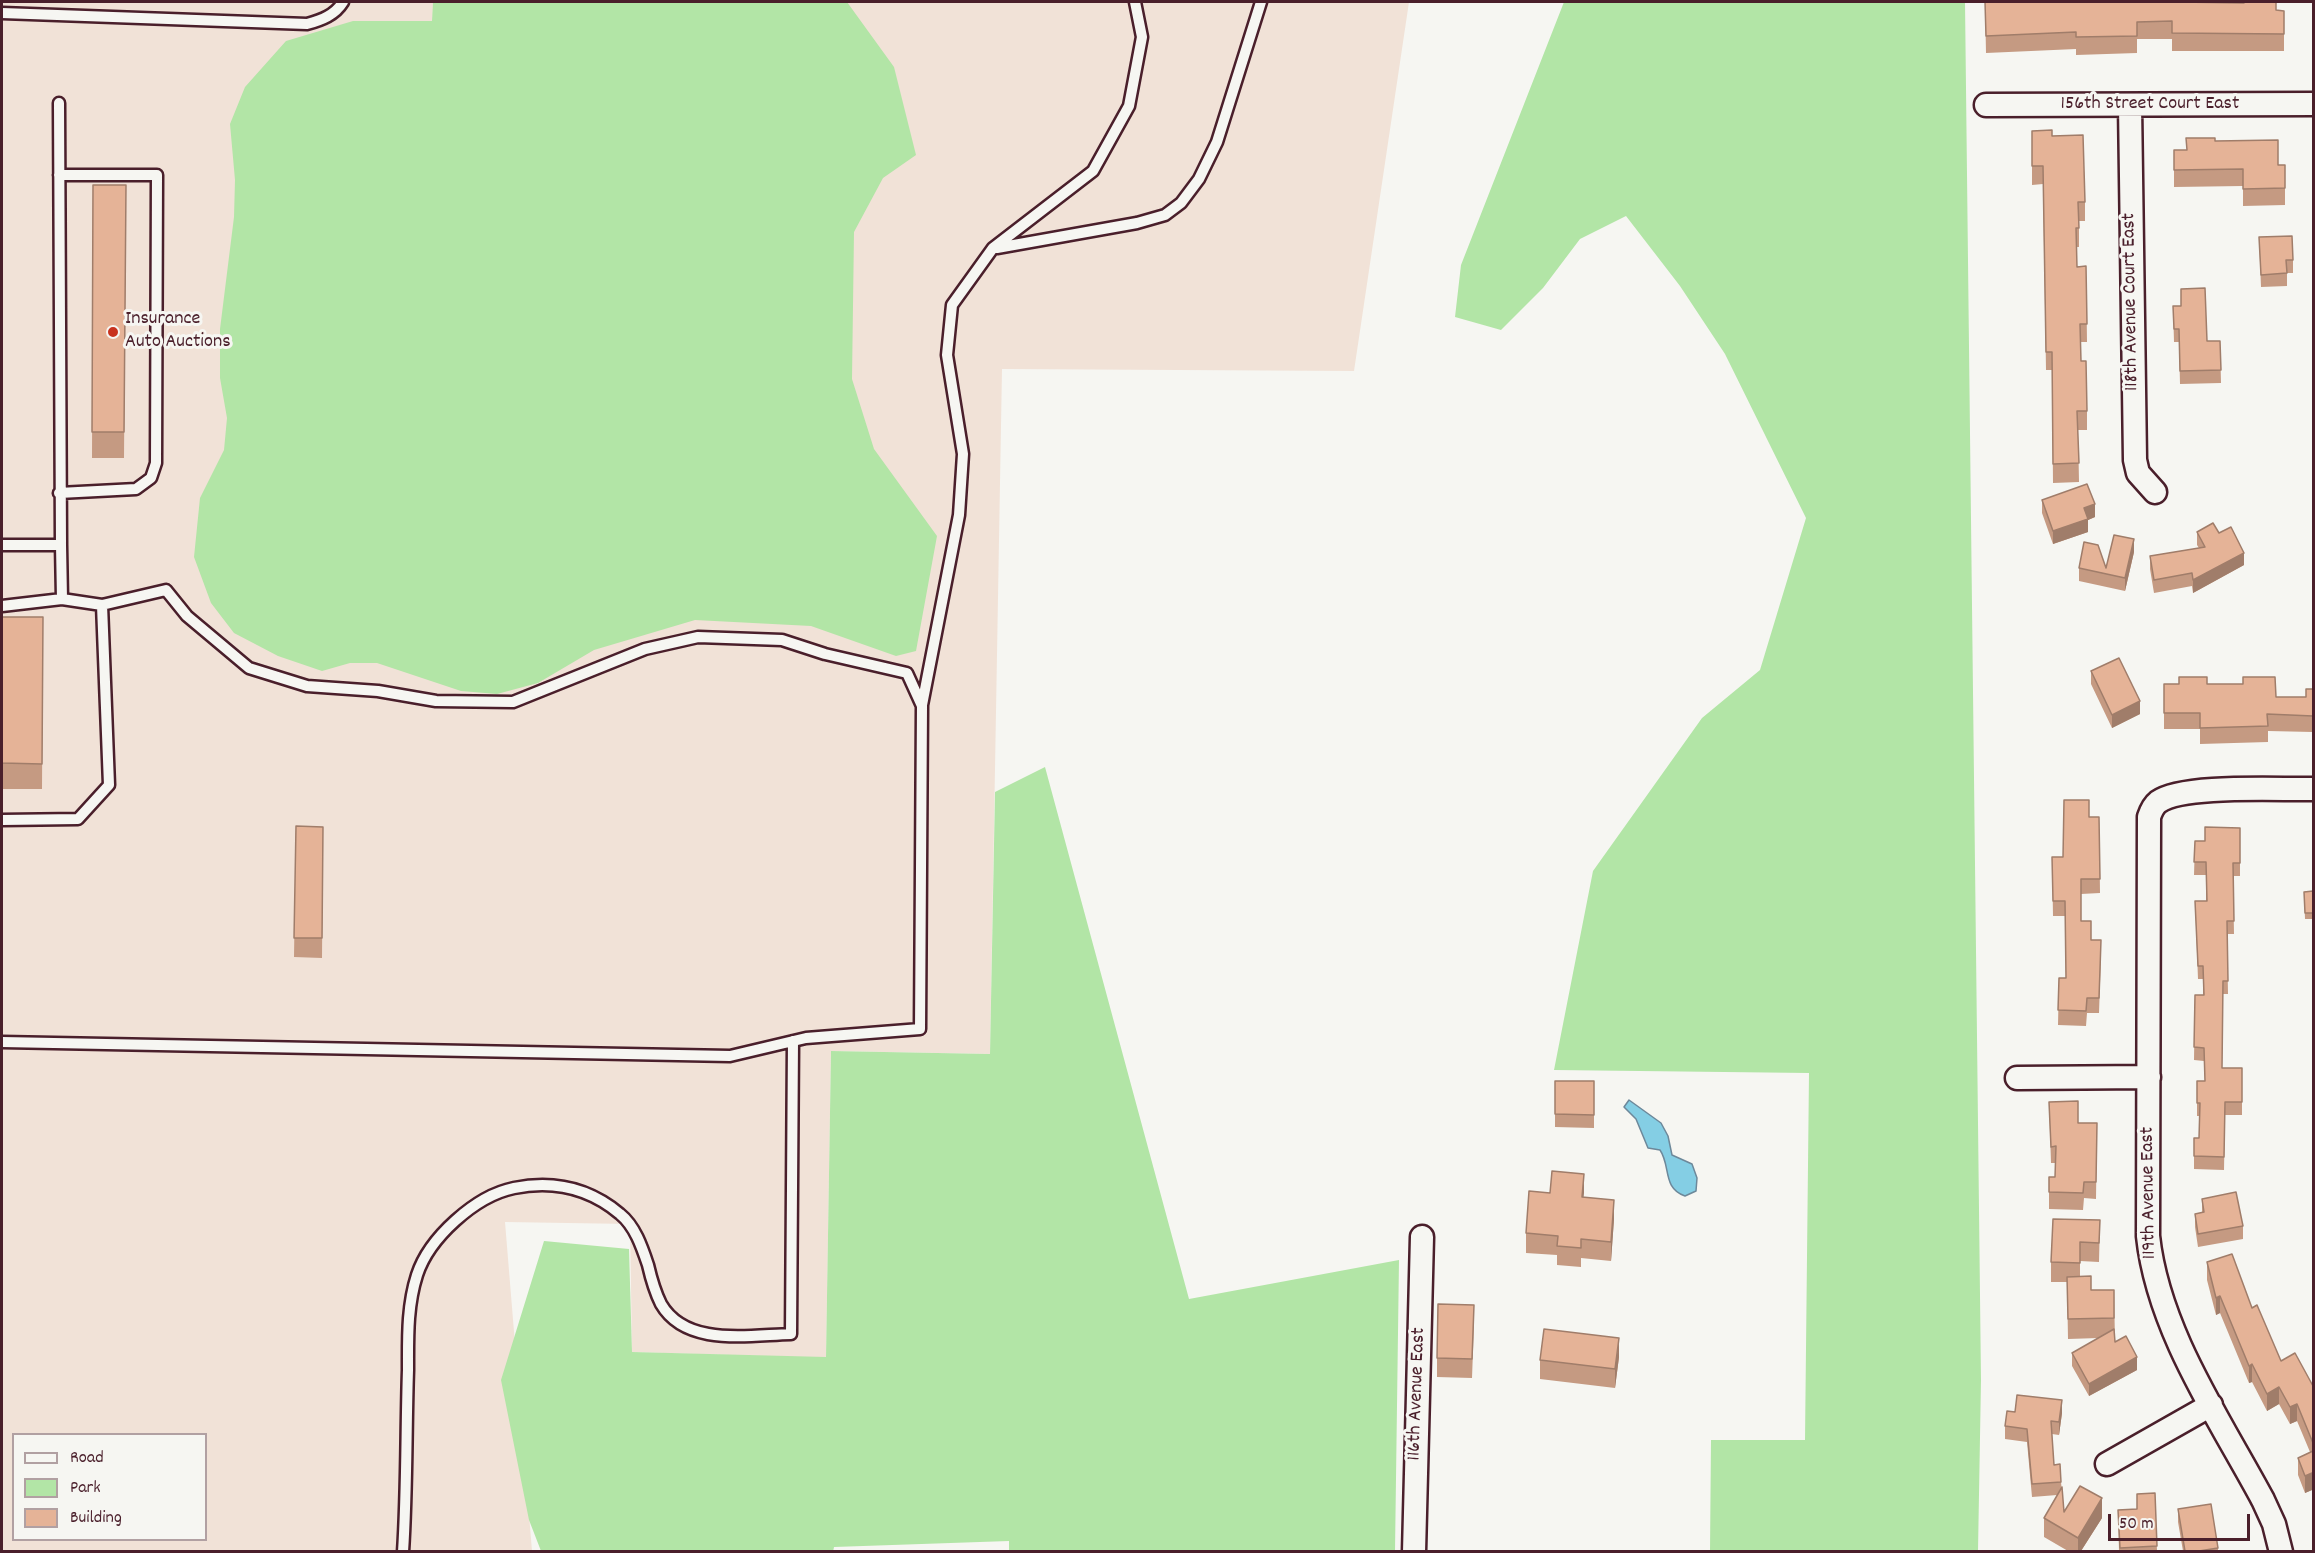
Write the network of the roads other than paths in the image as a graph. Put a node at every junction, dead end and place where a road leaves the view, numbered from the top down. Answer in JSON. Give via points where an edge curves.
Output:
{"nodes":[{"id":1,"x":343,"y":2,"type":"edge"},
{"id":2,"x":1135,"y":2,"type":"edge"},
{"id":3,"x":1262,"y":2,"type":"edge"},
{"id":4,"x":2,"y":12,"type":"edge"},
{"id":5,"x":59,"y":103,"type":"dead end"},
{"id":6,"x":2313,"y":104,"type":"edge"},
{"id":7,"x":1986,"y":105,"type":"dead end"},
{"id":8,"x":2130,"y":105,"type":"junction"},
{"id":9,"x":59,"y":175,"type":"junction"},
{"id":10,"x":993,"y":248,"type":"junction"},
{"id":11,"x":2155,"y":492,"type":"dead end"},
{"id":12,"x":59,"y":493,"type":"junction"},
{"id":13,"x":2,"y":545,"type":"edge"},
{"id":14,"x":60,"y":545,"type":"junction"},
{"id":15,"x":62,"y":599,"type":"junction"},
{"id":16,"x":102,"y":605,"type":"junction"},
{"id":17,"x":2,"y":606,"type":"edge"},
{"id":18,"x":922,"y":706,"type":"junction"},
{"id":19,"x":2313,"y":789,"type":"edge"},
{"id":20,"x":2,"y":820,"type":"edge"},
{"id":21,"x":793,"y":1041,"type":"junction"},
{"id":22,"x":2,"y":1042,"type":"edge"},
{"id":23,"x":2149,"y":1077,"type":"junction"},
{"id":24,"x":2017,"y":1078,"type":"dead end"},
{"id":25,"x":1422,"y":1237,"type":"dead end"},
{"id":26,"x":2211,"y":1405,"type":"junction"},
{"id":27,"x":2107,"y":1464,"type":"dead end"},
{"id":28,"x":403,"y":1551,"type":"edge"},
{"id":29,"x":1414,"y":1551,"type":"edge"},
{"id":30,"x":2281,"y":1551,"type":"edge"}],
"edges":[{"from":1,"to":4,"type":"lane","via":[[324,19],[307,24]]},
{"from":2,"to":10,"type":"lane","via":[[1142,37],[1129,106],[1093,171]]},
{"from":3,"to":10,"type":"lane","via":[[1217,142],[1199,179],[1181,203],[1165,215],[1137,223]]},
{"from":5,"to":9,"type":"lane"},
{"from":6,"to":8,"type":"street","name":"156th Street Court East"},
{"from":7,"to":8,"type":"street","name":"156th Street Court East"},
{"from":8,"to":11,"type":"street","name":"118th Avenue Court East","via":[[2135,460],[2138,473]]},
{"from":9,"to":12,"type":"lane"},
{"from":9,"to":12,"type":"lane","via":[[157,175],[156,463],[151,478],[136,489]]},
{"from":10,"to":18,"type":"lane","via":[[952,305],[946,354],[963,454],[959,514]]},
{"from":12,"to":14,"type":"lane"},
{"from":13,"to":14,"type":"lane"},
{"from":14,"to":15,"type":"lane"},
{"from":15,"to":16,"type":"lane"},
{"from":15,"to":17,"type":"lane"},
{"from":16,"to":18,"type":"lane","via":[[166,590],[187,616],[249,668],[307,686],[378,691],[436,701],[513,702],[645,649],[698,637],[782,640],[907,673]]},
{"from":16,"to":20,"type":"lane","via":[[109,785],[78,819]]},
{"from":18,"to":21,"type":"lane","via":[[920,1029]]},
{"from":19,"to":23,"type":"street","name":"119th Avenue East","via":[[2190,792],[2160,800],[2154,806],[2149,818]]},
{"from":21,"to":22,"type":"lane","via":[[730,1056]]},
{"from":21,"to":28,"type":"lane","via":[[791,1334],[714,1335],[681,1326],[661,1304],[634,1230],[622,1215],[592,1195],[569,1186],[533,1184],[485,1200],[441,1233],[427,1251],[411,1296]]},
{"from":23,"to":24,"type":"street"},
{"from":23,"to":26,"type":"street","name":"119th Avenue East","via":[[2151,1266],[2171,1326]]},
{"from":25,"to":29,"type":"street","name":"116th Avenue East"},
{"from":26,"to":27,"type":"street"},
{"from":26,"to":30,"type":"street","name":"119th Avenue East","via":[[2267,1508]]}]}
